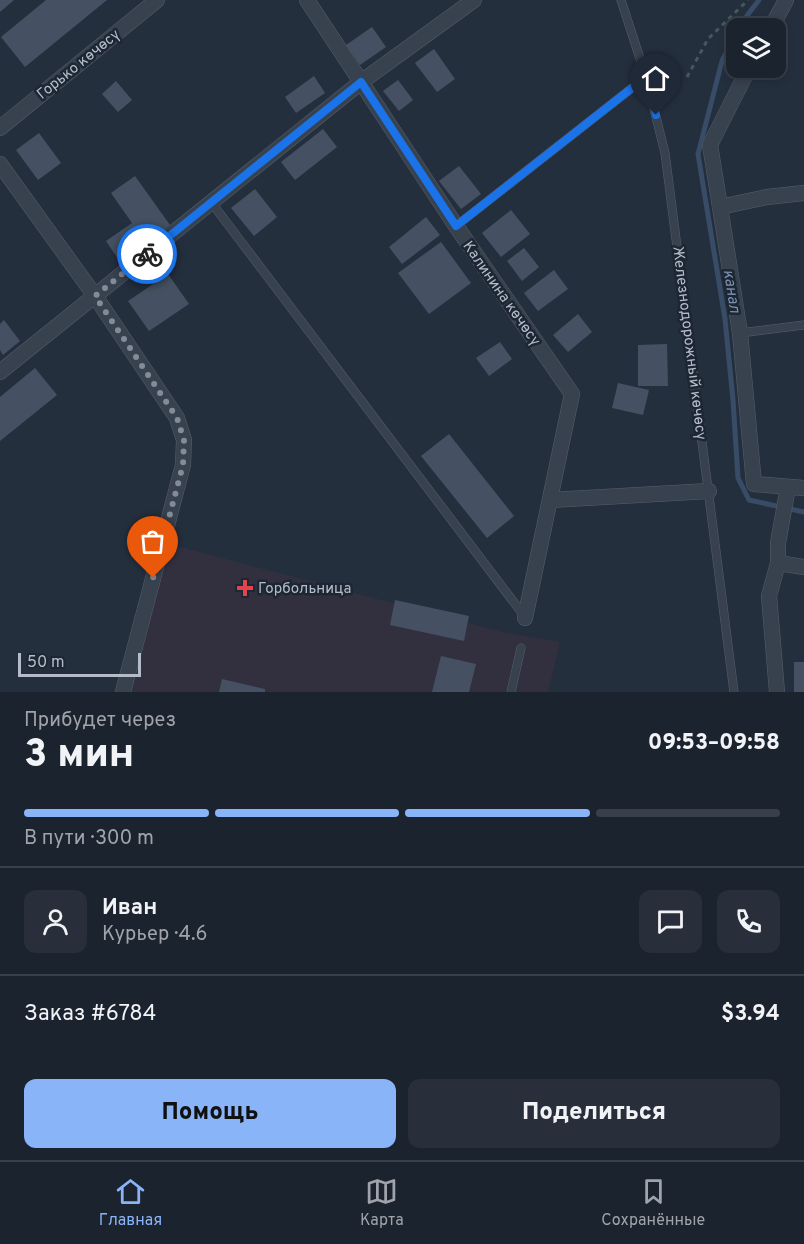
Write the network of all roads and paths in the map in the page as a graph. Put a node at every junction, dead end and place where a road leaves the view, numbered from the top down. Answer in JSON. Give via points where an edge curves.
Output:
{"nodes":[{"id":1,"x":157,"y":0,"type":"edge"},
{"id":2,"x":307,"y":0,"type":"edge"},
{"id":3,"x":474,"y":0,"type":"edge"},
{"id":4,"x":621,"y":0,"type":"edge"},
{"id":5,"x":748,"y":0,"type":"edge"},
{"id":6,"x":786,"y":0,"type":"edge"},
{"id":7,"x":776,"y":18,"type":"edge"},
{"id":8,"x":646,"y":77,"type":"junction"},
{"id":9,"x":687,"y":77,"type":"dead end"},
{"id":10,"x":744,"y":78,"type":"edge"},
{"id":11,"x":361,"y":82,"type":"junction"},
{"id":12,"x":0,"y":128,"type":"edge"},
{"id":13,"x":0,"y":164,"type":"edge"},
{"id":14,"x":804,"y":193,"type":"edge"},
{"id":15,"x":211,"y":202,"type":"junction"},
{"id":16,"x":720,"y":207,"type":"junction"},
{"id":17,"x":456,"y":226,"type":"junction"},
{"id":18,"x":95,"y":296,"type":"junction"},
{"id":19,"x":804,"y":325,"type":"edge"},
{"id":20,"x":740,"y":333,"type":"junction"},
{"id":21,"x":0,"y":372,"type":"edge"},
{"id":22,"x":804,"y":488,"type":"edge"},
{"id":23,"x":788,"y":490,"type":"junction"},
{"id":24,"x":709,"y":491,"type":"junction"},
{"id":25,"x":551,"y":500,"type":"junction"},
{"id":26,"x":778,"y":563,"type":"junction"},
{"id":27,"x":804,"y":567,"type":"edge"},
{"id":28,"x":525,"y":618,"type":"joint"},
{"id":29,"x":521,"y":648,"type":"dead end"},
{"id":30,"x":123,"y":692,"type":"edge"},
{"id":31,"x":511,"y":692,"type":"edge"},
{"id":32,"x":734,"y":692,"type":"edge"},
{"id":33,"x":777,"y":692,"type":"edge"}],
"edges":[{"from":1,"to":12,"type":"street","name":"Горько көчөсү"},
{"from":2,"to":11,"type":"street","name":"Калинина көчөсү"},
{"from":3,"to":11,"type":"street"},
{"from":4,"to":8,"type":"lane","name":"Железнодорожный көчөсү"},
{"from":5,"to":9,"type":"path","via":[[708,39]]},
{"from":6,"to":7,"type":"street"},
{"from":8,"to":17,"type":"lane"},
{"from":8,"to":24,"type":"lane","name":"Железнодорожный көчөсү","via":[[665,153]]},
{"from":10,"to":16,"type":"street","via":[[710,145]]},
{"from":11,"to":15,"type":"street"},
{"from":11,"to":17,"type":"street","name":"Калинина көчөсү"},
{"from":13,"to":18,"type":"street"},
{"from":14,"to":16,"type":"street"},
{"from":15,"to":18,"type":"street"},
{"from":15,"to":28,"type":"lane"},
{"from":16,"to":20,"type":"street"},
{"from":17,"to":25,"type":"street","name":"Калинина көчөсү","via":[[572,394]]},
{"from":18,"to":21,"type":"street"},
{"from":18,"to":30,"type":"street","via":[[177,418],[184,440],[183,465]]},
{"from":19,"to":20,"type":"lane"},
{"from":20,"to":23,"type":"street","via":[[754,483]]},
{"from":22,"to":23,"type":"street"},
{"from":23,"to":26,"type":"street"},
{"from":24,"to":25,"type":"street"},
{"from":24,"to":32,"type":"lane","name":"Железнодорожный көчөсү"},
{"from":25,"to":28,"type":"street","name":"Калинина көчөсү"},
{"from":26,"to":27,"type":"street"},
{"from":26,"to":33,"type":"street","via":[[769,596]]},
{"from":29,"to":31,"type":"lane"}]}
